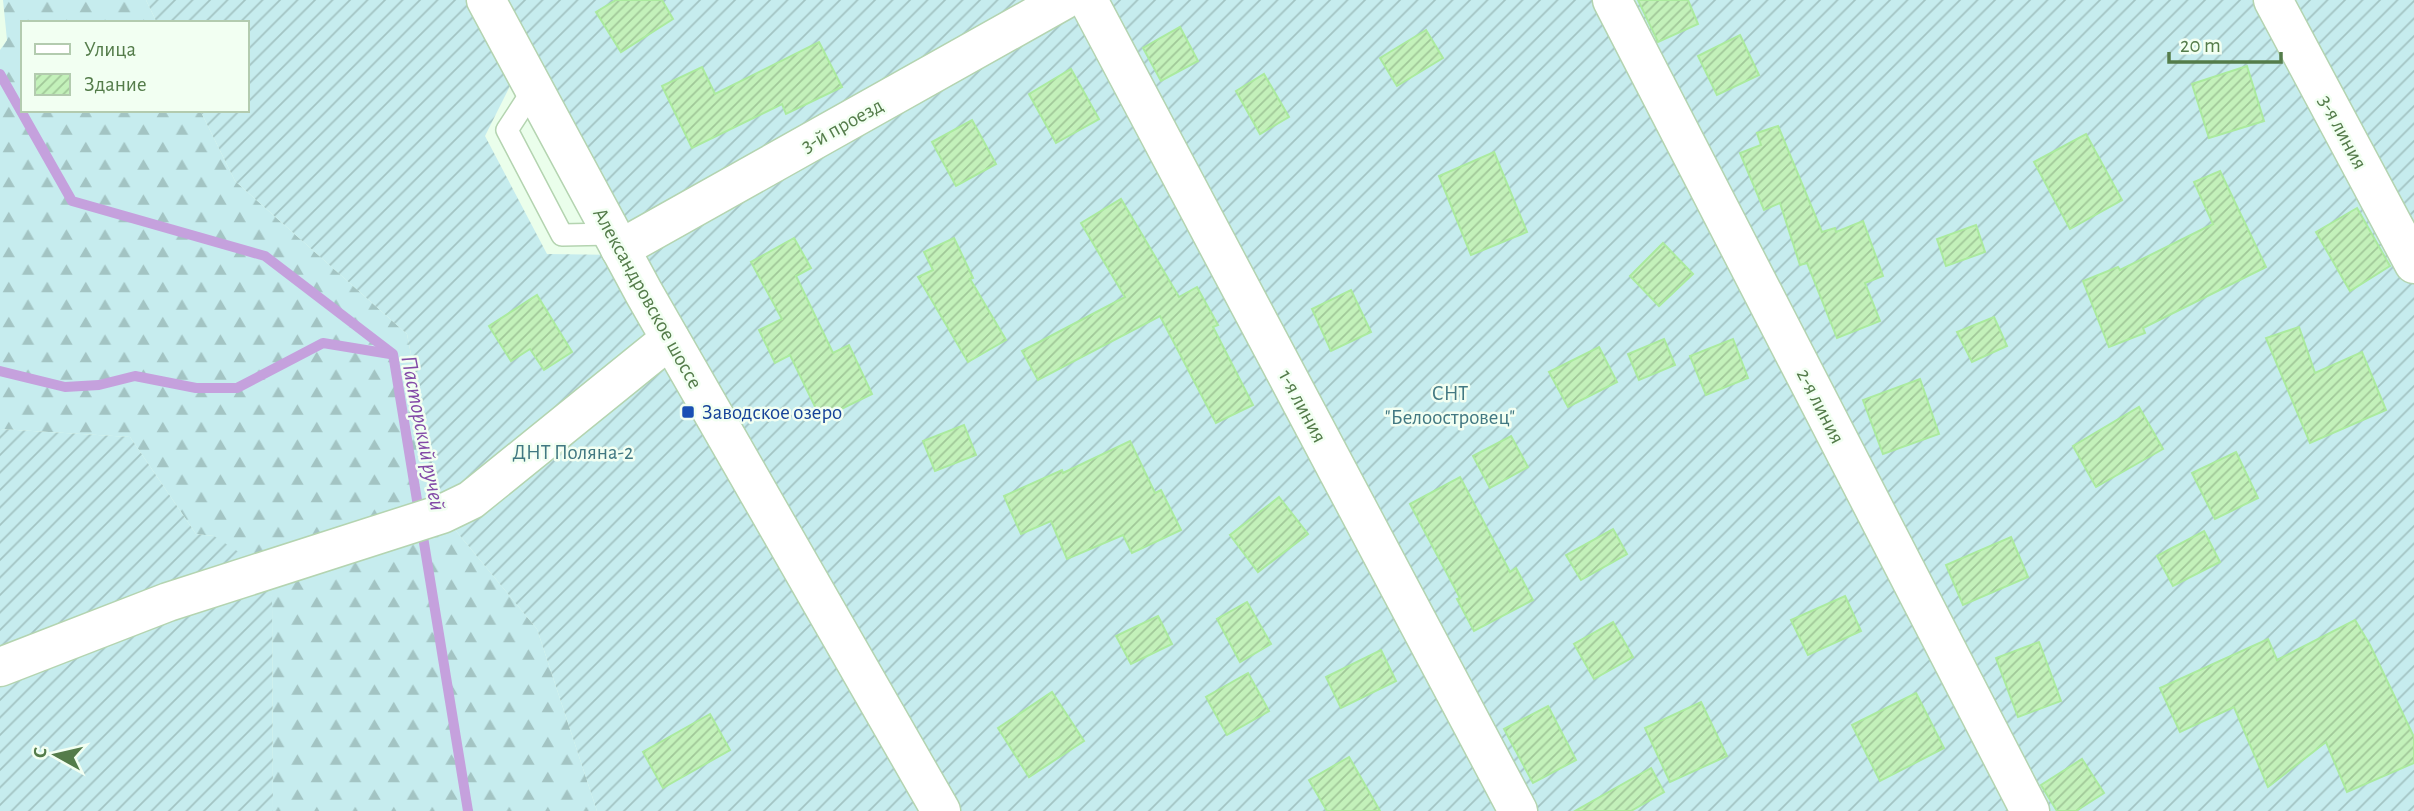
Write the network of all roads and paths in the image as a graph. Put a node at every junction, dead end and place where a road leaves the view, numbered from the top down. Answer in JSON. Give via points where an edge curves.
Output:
{"nodes":[{"id":1,"x":486,"y":0,"type":"edge"},
{"id":2,"x":1064,"y":0,"type":"edge"},
{"id":3,"x":1088,"y":0,"type":"edge"},
{"id":4,"x":1612,"y":0,"type":"edge"},
{"id":5,"x":2273,"y":0,"type":"edge"},
{"id":6,"x":616,"y":242,"type":"junction"},
{"id":7,"x":2414,"y":264,"type":"edge"},
{"id":8,"x":670,"y":339,"type":"junction"},
{"id":9,"x":0,"y":667,"type":"edge"},
{"id":10,"x":941,"y":811,"type":"edge"},
{"id":11,"x":1518,"y":811,"type":"edge"},
{"id":12,"x":2030,"y":811,"type":"edge"}],
"edges":[{"from":1,"to":6,"type":"street","name":"Александровское шоссе"},
{"from":2,"to":6,"type":"street","name":"3-й проезд"},
{"from":3,"to":11,"type":"street","name":"1-я линия"},
{"from":4,"to":12,"type":"street","name":"2-я линия"},
{"from":5,"to":7,"type":"street","name":"3-я линия"},
{"from":6,"to":8,"type":"street","name":"Александровское шоссе"},
{"from":8,"to":9,"type":"street","via":[[471,500],[442,514],[168,601]]},
{"from":8,"to":10,"type":"street","name":"Александровское шоссе"}]}
